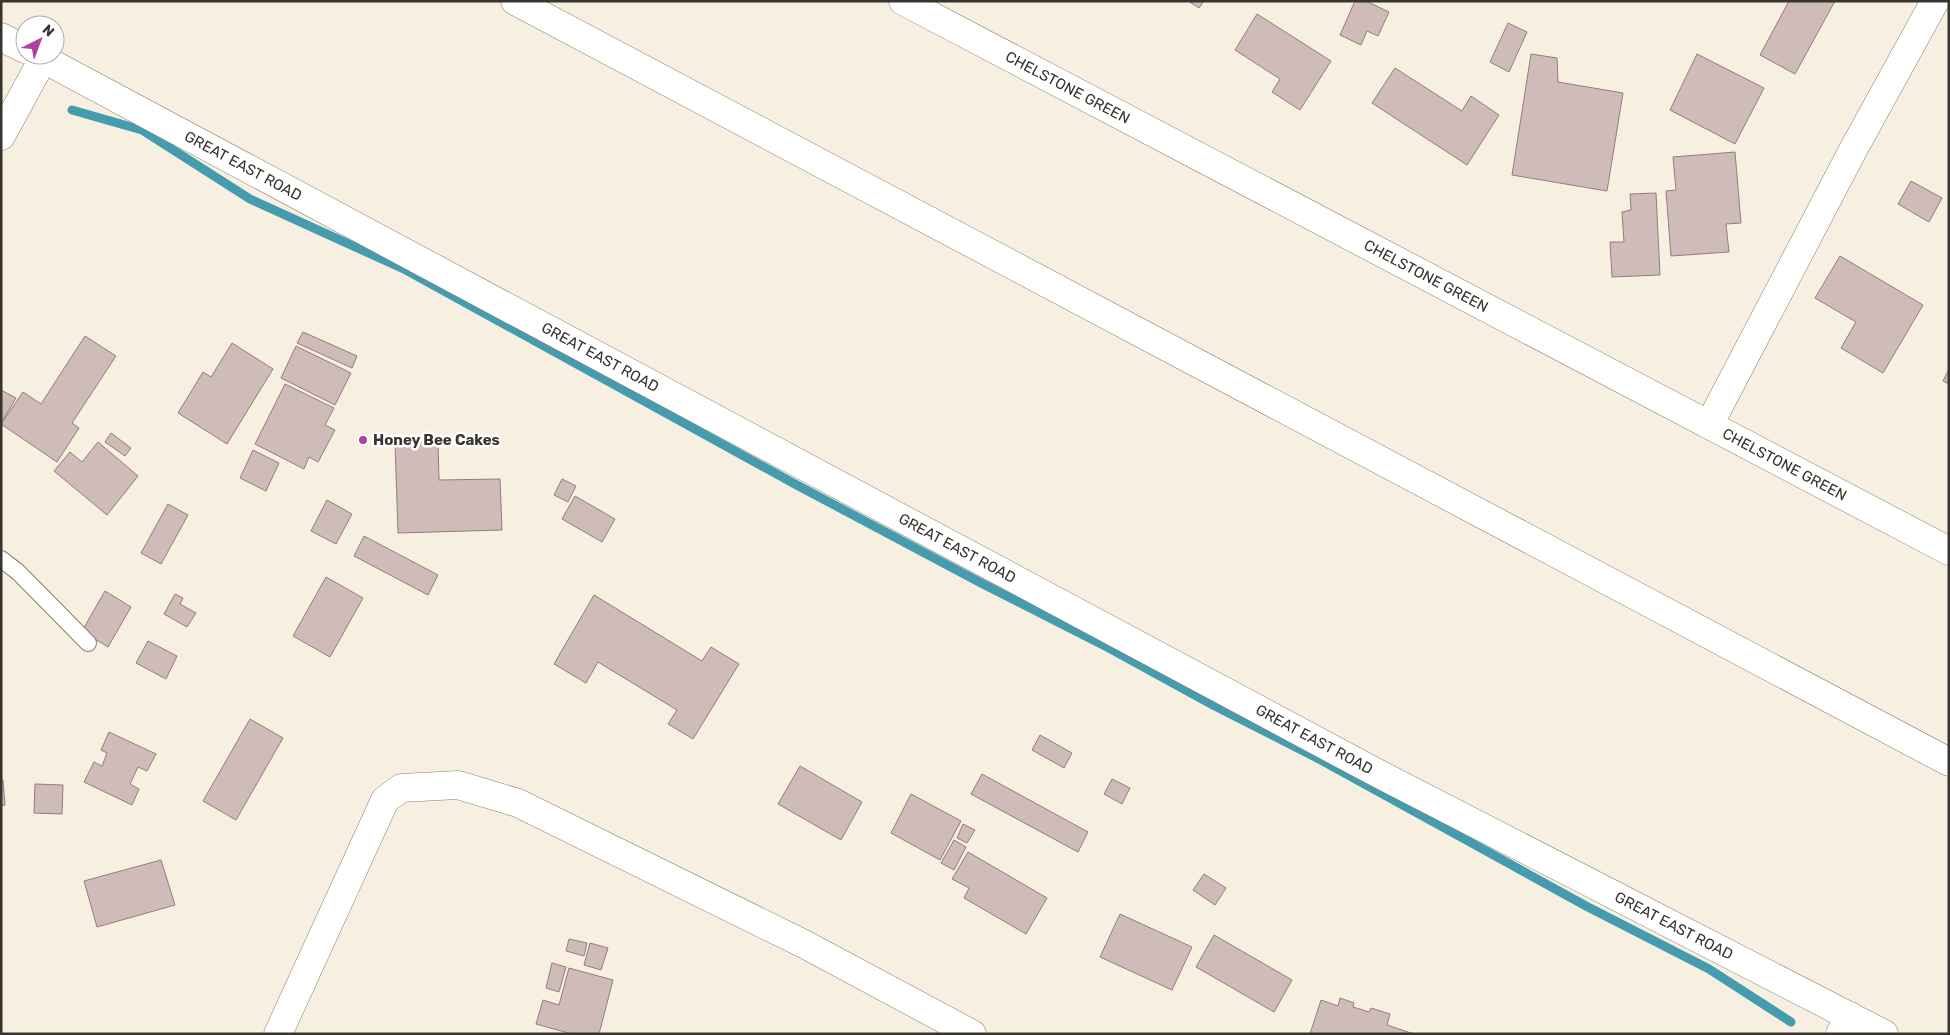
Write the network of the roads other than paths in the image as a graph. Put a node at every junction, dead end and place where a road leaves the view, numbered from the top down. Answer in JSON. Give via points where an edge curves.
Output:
{"nodes":[{"id":1,"x":515,"y":1,"type":"edge"},
{"id":2,"x":903,"y":1,"type":"edge"},
{"id":3,"x":1935,"y":1,"type":"edge"},
{"id":4,"x":1,"y":37,"type":"edge"},
{"id":5,"x":15,"y":44,"type":"edge"},
{"id":6,"x":30,"y":65,"type":"edge"},
{"id":7,"x":56,"y":65,"type":"edge"},
{"id":8,"x":1,"y":136,"type":"edge"},
{"id":9,"x":1709,"y":425,"type":"junction"},
{"id":10,"x":1949,"y":551,"type":"edge"},
{"id":11,"x":1,"y":559,"type":"edge"},
{"id":12,"x":88,"y":643,"type":"dead end"},
{"id":13,"x":1949,"y":762,"type":"edge"},
{"id":14,"x":1845,"y":1025,"type":"edge"},
{"id":15,"x":278,"y":1034,"type":"edge"},
{"id":16,"x":972,"y":1034,"type":"edge"},
{"id":17,"x":1884,"y":1034,"type":"edge"}],
"edges":[{"from":1,"to":13,"type":"main road"},
{"from":2,"to":9,"type":"main road","name":"CHELSTONE GREEN"},
{"from":3,"to":9,"type":"main road"},
{"from":4,"to":5,"type":"main road","name":"GREAT EAST ROAD"},
{"from":6,"to":8,"type":"main road"},
{"from":7,"to":14,"type":"main road","name":"GREAT EAST ROAD"},
{"from":9,"to":10,"type":"main road","name":"CHELSTONE GREEN"},
{"from":11,"to":12,"type":"lane"},
{"from":14,"to":17,"type":"main road","name":"GREAT EAST ROAD"},
{"from":15,"to":16,"type":"main road","via":[[385,800],[401,788],[458,785],[518,803],[804,944]]}]}
